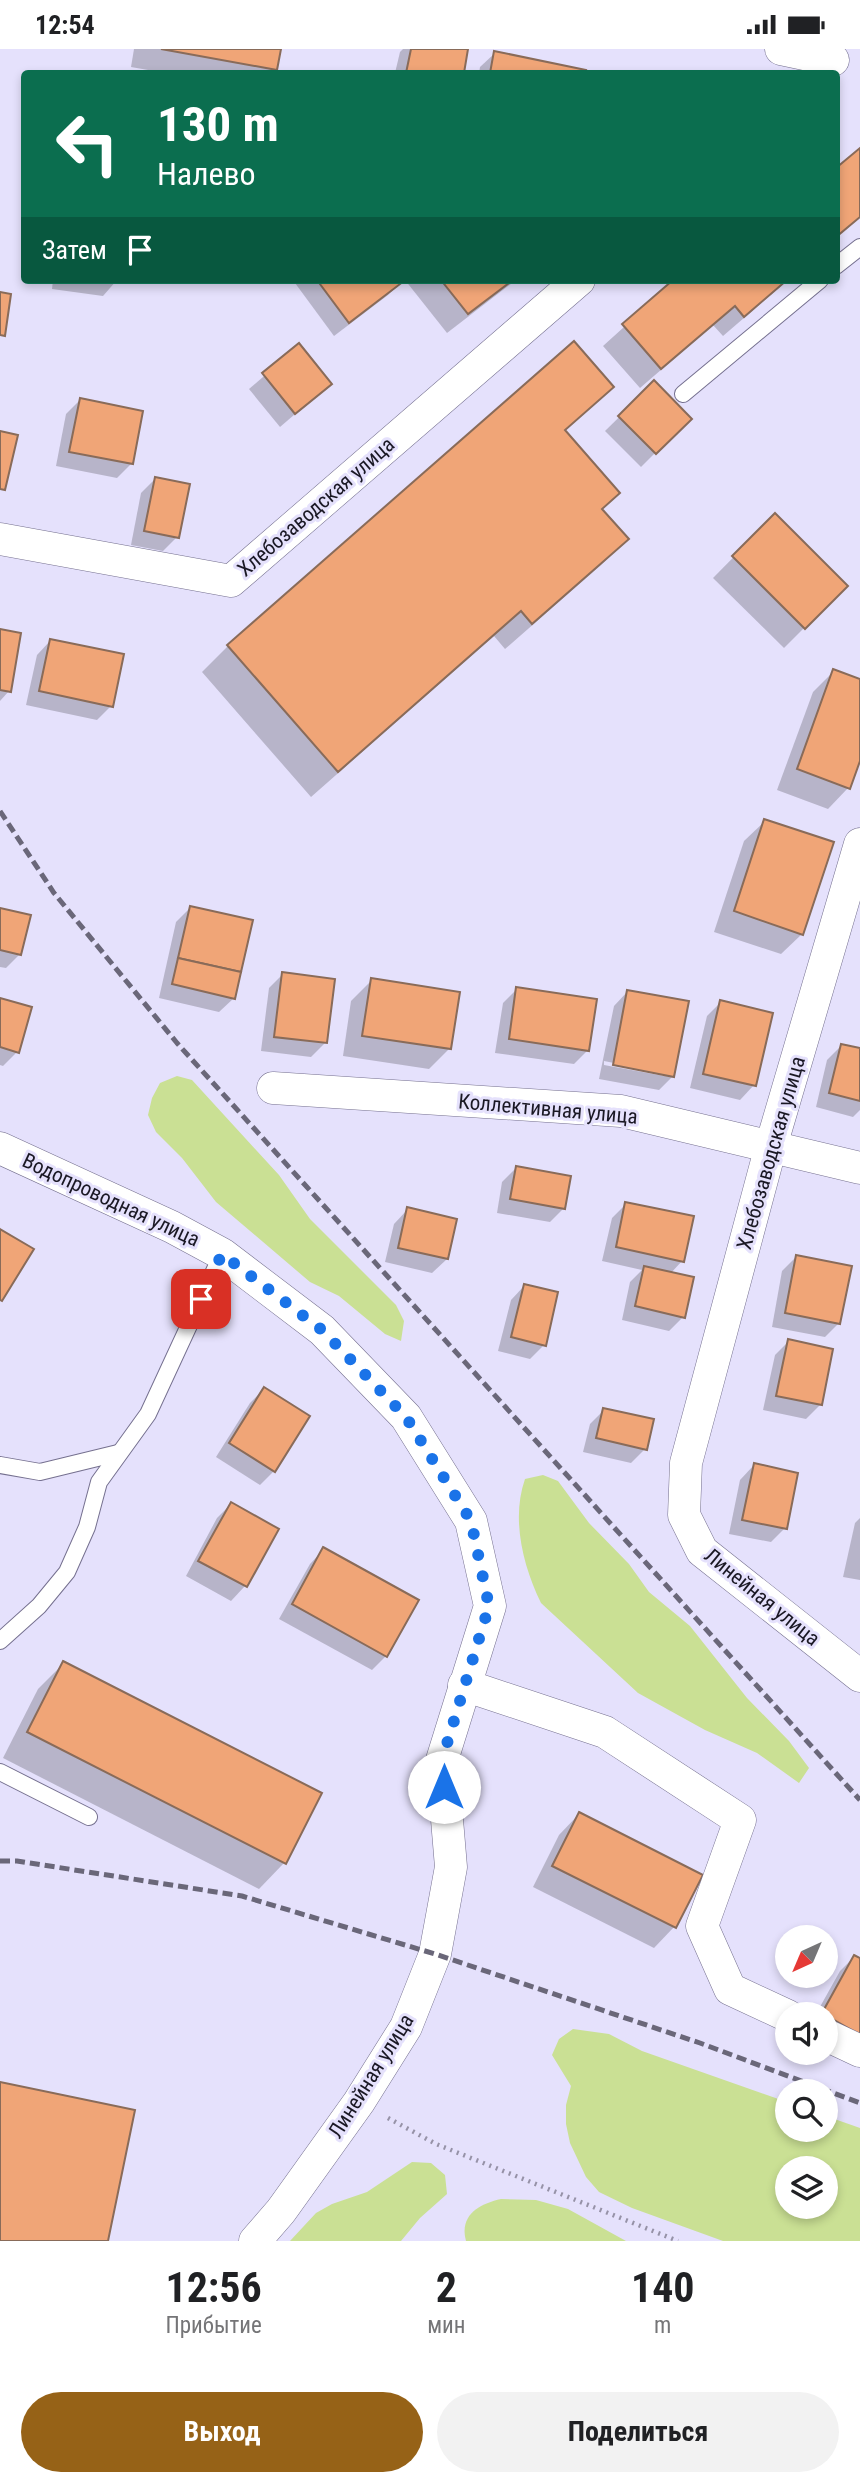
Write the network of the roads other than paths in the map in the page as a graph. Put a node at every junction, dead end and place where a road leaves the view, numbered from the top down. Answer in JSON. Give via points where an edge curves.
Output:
{"nodes":[{"id":1,"x":782,"y":49,"type":"edge"},
{"id":2,"x":832,"y":61,"type":"edge"},
{"id":3,"x":860,"y":247,"type":"edge"},
{"id":4,"x":840,"y":263,"type":"edge"},
{"id":5,"x":574,"y":284,"type":"edge"},
{"id":6,"x":815,"y":284,"type":"edge"},
{"id":7,"x":683,"y":394,"type":"dead end"},
{"id":8,"x":0,"y":539,"type":"edge"},
{"id":9,"x":860,"y":844,"type":"edge"},
{"id":10,"x":274,"y":1088,"type":"dead end"},
{"id":11,"x":771,"y":1146,"type":"junction"},
{"id":12,"x":0,"y":1148,"type":"edge"},
{"id":13,"x":860,"y":1168,"type":"edge"},
{"id":14,"x":222,"y":1254,"type":"junction"},
{"id":15,"x":118,"y":1453,"type":"junction"},
{"id":16,"x":686,"y":1463,"type":"joint"},
{"id":17,"x":0,"y":1465,"type":"edge"},
{"id":18,"x":0,"y":1641,"type":"edge"},
{"id":19,"x":860,"y":1676,"type":"edge"},
{"id":20,"x":464,"y":1685,"type":"junction"},
{"id":21,"x":0,"y":1772,"type":"edge"},
{"id":22,"x":89,"y":1817,"type":"dead end"},
{"id":23,"x":775,"y":2010,"type":"edge"},
{"id":24,"x":838,"y":2041,"type":"edge"},
{"id":25,"x":860,"y":2051,"type":"edge"},
{"id":26,"x":255,"y":2241,"type":"edge"}],
"edges":[{"from":1,"to":2,"type":"street"},
{"from":3,"to":4,"type":"lane"},
{"from":5,"to":8,"type":"street","name":"Хлебозаводская улица","via":[[231,581]]},
{"from":6,"to":7,"type":"lane"},
{"from":9,"to":11,"type":"street","name":"Хлебозаводская улица"},
{"from":10,"to":11,"type":"street","name":"Коллективная улица","via":[[621,1111]]},
{"from":11,"to":13,"type":"street","name":"Коллективная улица"},
{"from":11,"to":16,"type":"street","name":"Хлебозаводская улица"},
{"from":12,"to":14,"type":"street","name":"Водопроводная улица"},
{"from":14,"to":15,"type":"lane","via":[[148,1414]]},
{"from":14,"to":20,"type":"street","name":"Линейная улица","via":[[322,1330],[406,1417],[471,1521],[489,1606]]},
{"from":15,"to":17,"type":"lane","via":[[40,1472]]},
{"from":15,"to":18,"type":"lane","via":[[99,1482],[68,1572]]},
{"from":16,"to":19,"type":"street","name":"Линейная улица","via":[[684,1515],[702,1551]]},
{"from":20,"to":23,"type":"street","via":[[605,1732],[740,1821],[702,1926],[730,1989]]},
{"from":20,"to":26,"type":"street","name":"Линейная улица","via":[[442,1760],[451,1867],[435,1954],[406,2027],[359,2102]]},
{"from":21,"to":22,"type":"lane"},
{"from":24,"to":25,"type":"street"}]}
